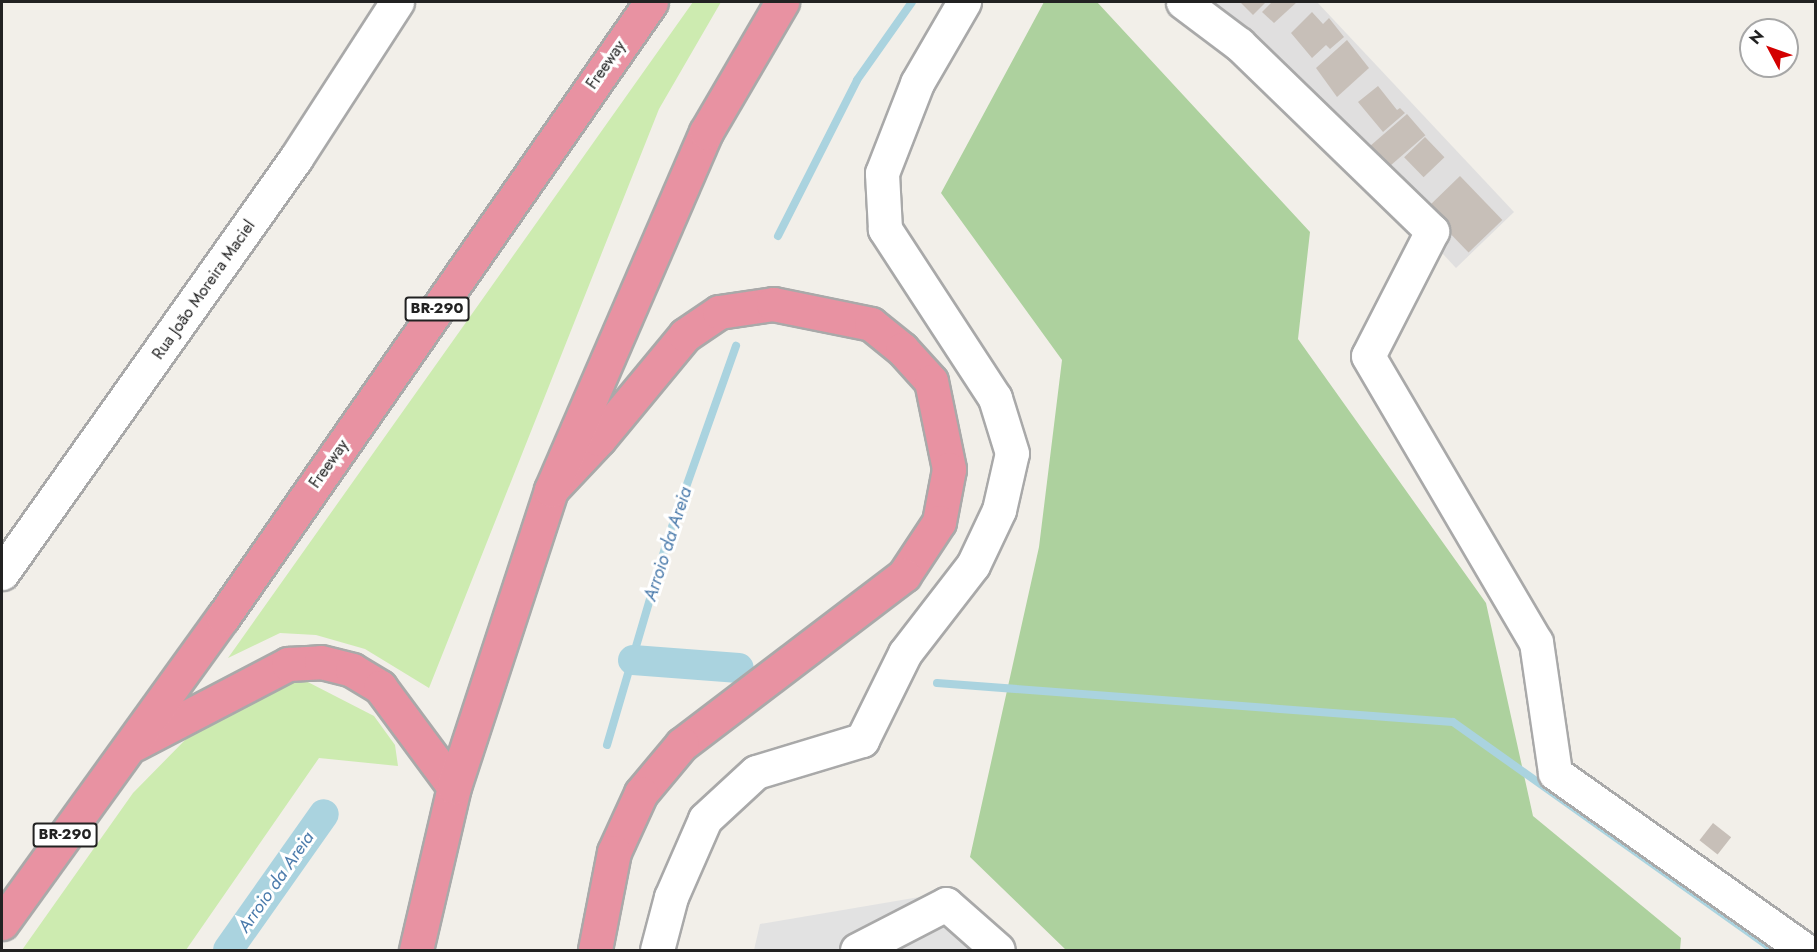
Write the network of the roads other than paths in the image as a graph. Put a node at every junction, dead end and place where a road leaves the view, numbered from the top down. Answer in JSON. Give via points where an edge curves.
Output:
{"nodes":[{"id":1,"x":397,"y":2,"type":"edge"},
{"id":2,"x":651,"y":2,"type":"edge"},
{"id":3,"x":782,"y":2,"type":"edge"},
{"id":4,"x":964,"y":2,"type":"edge"},
{"id":5,"x":1183,"y":2,"type":"edge"},
{"id":6,"x":551,"y":490,"type":"junction"},
{"id":7,"x":2,"y":573,"type":"edge"},
{"id":8,"x":128,"y":747,"type":"junction"},
{"id":9,"x":454,"y":787,"type":"junction"},
{"id":10,"x":2,"y":923,"type":"edge"},
{"id":11,"x":416,"y":951,"type":"edge"},
{"id":12,"x":595,"y":951,"type":"edge"},
{"id":13,"x":657,"y":951,"type":"edge"},
{"id":14,"x":857,"y":951,"type":"edge"},
{"id":15,"x":998,"y":951,"type":"edge"},
{"id":16,"x":1805,"y":951,"type":"edge"}],
"edges":[{"from":1,"to":7,"type":"street","name":"Rua João Moreira Maciel","via":[[296,158]]},
{"from":2,"to":8,"type":"highway","name":"Freeway","number":"BR-290"},
{"from":3,"to":6,"type":"highway","via":[[706,132]]},
{"from":4,"to":13,"type":"street","via":[[917,82],[882,173],[885,229],[995,398],[1012,453],[999,510],[973,565],[905,653],[862,740],[756,772],[705,819],[671,897]]},
{"from":5,"to":16,"type":"street","via":[[1239,44],[1432,231],[1368,356],[1536,642],[1555,773]]},
{"from":6,"to":9,"type":"highway"},
{"from":6,"to":12,"type":"highway","via":[[685,335],[719,312],[773,304],[871,324],[902,349],[932,381],[949,469],[939,522],[904,575],[682,744],[641,793],[614,852]]},
{"from":8,"to":9,"type":"highway","via":[[288,664],[321,662],[352,670],[380,687]]},
{"from":8,"to":10,"type":"highway","name":"Freeway","number":"BR-290"},
{"from":9,"to":11,"type":"highway"},
{"from":14,"to":15,"type":"street","via":[[946,904]]}]}
